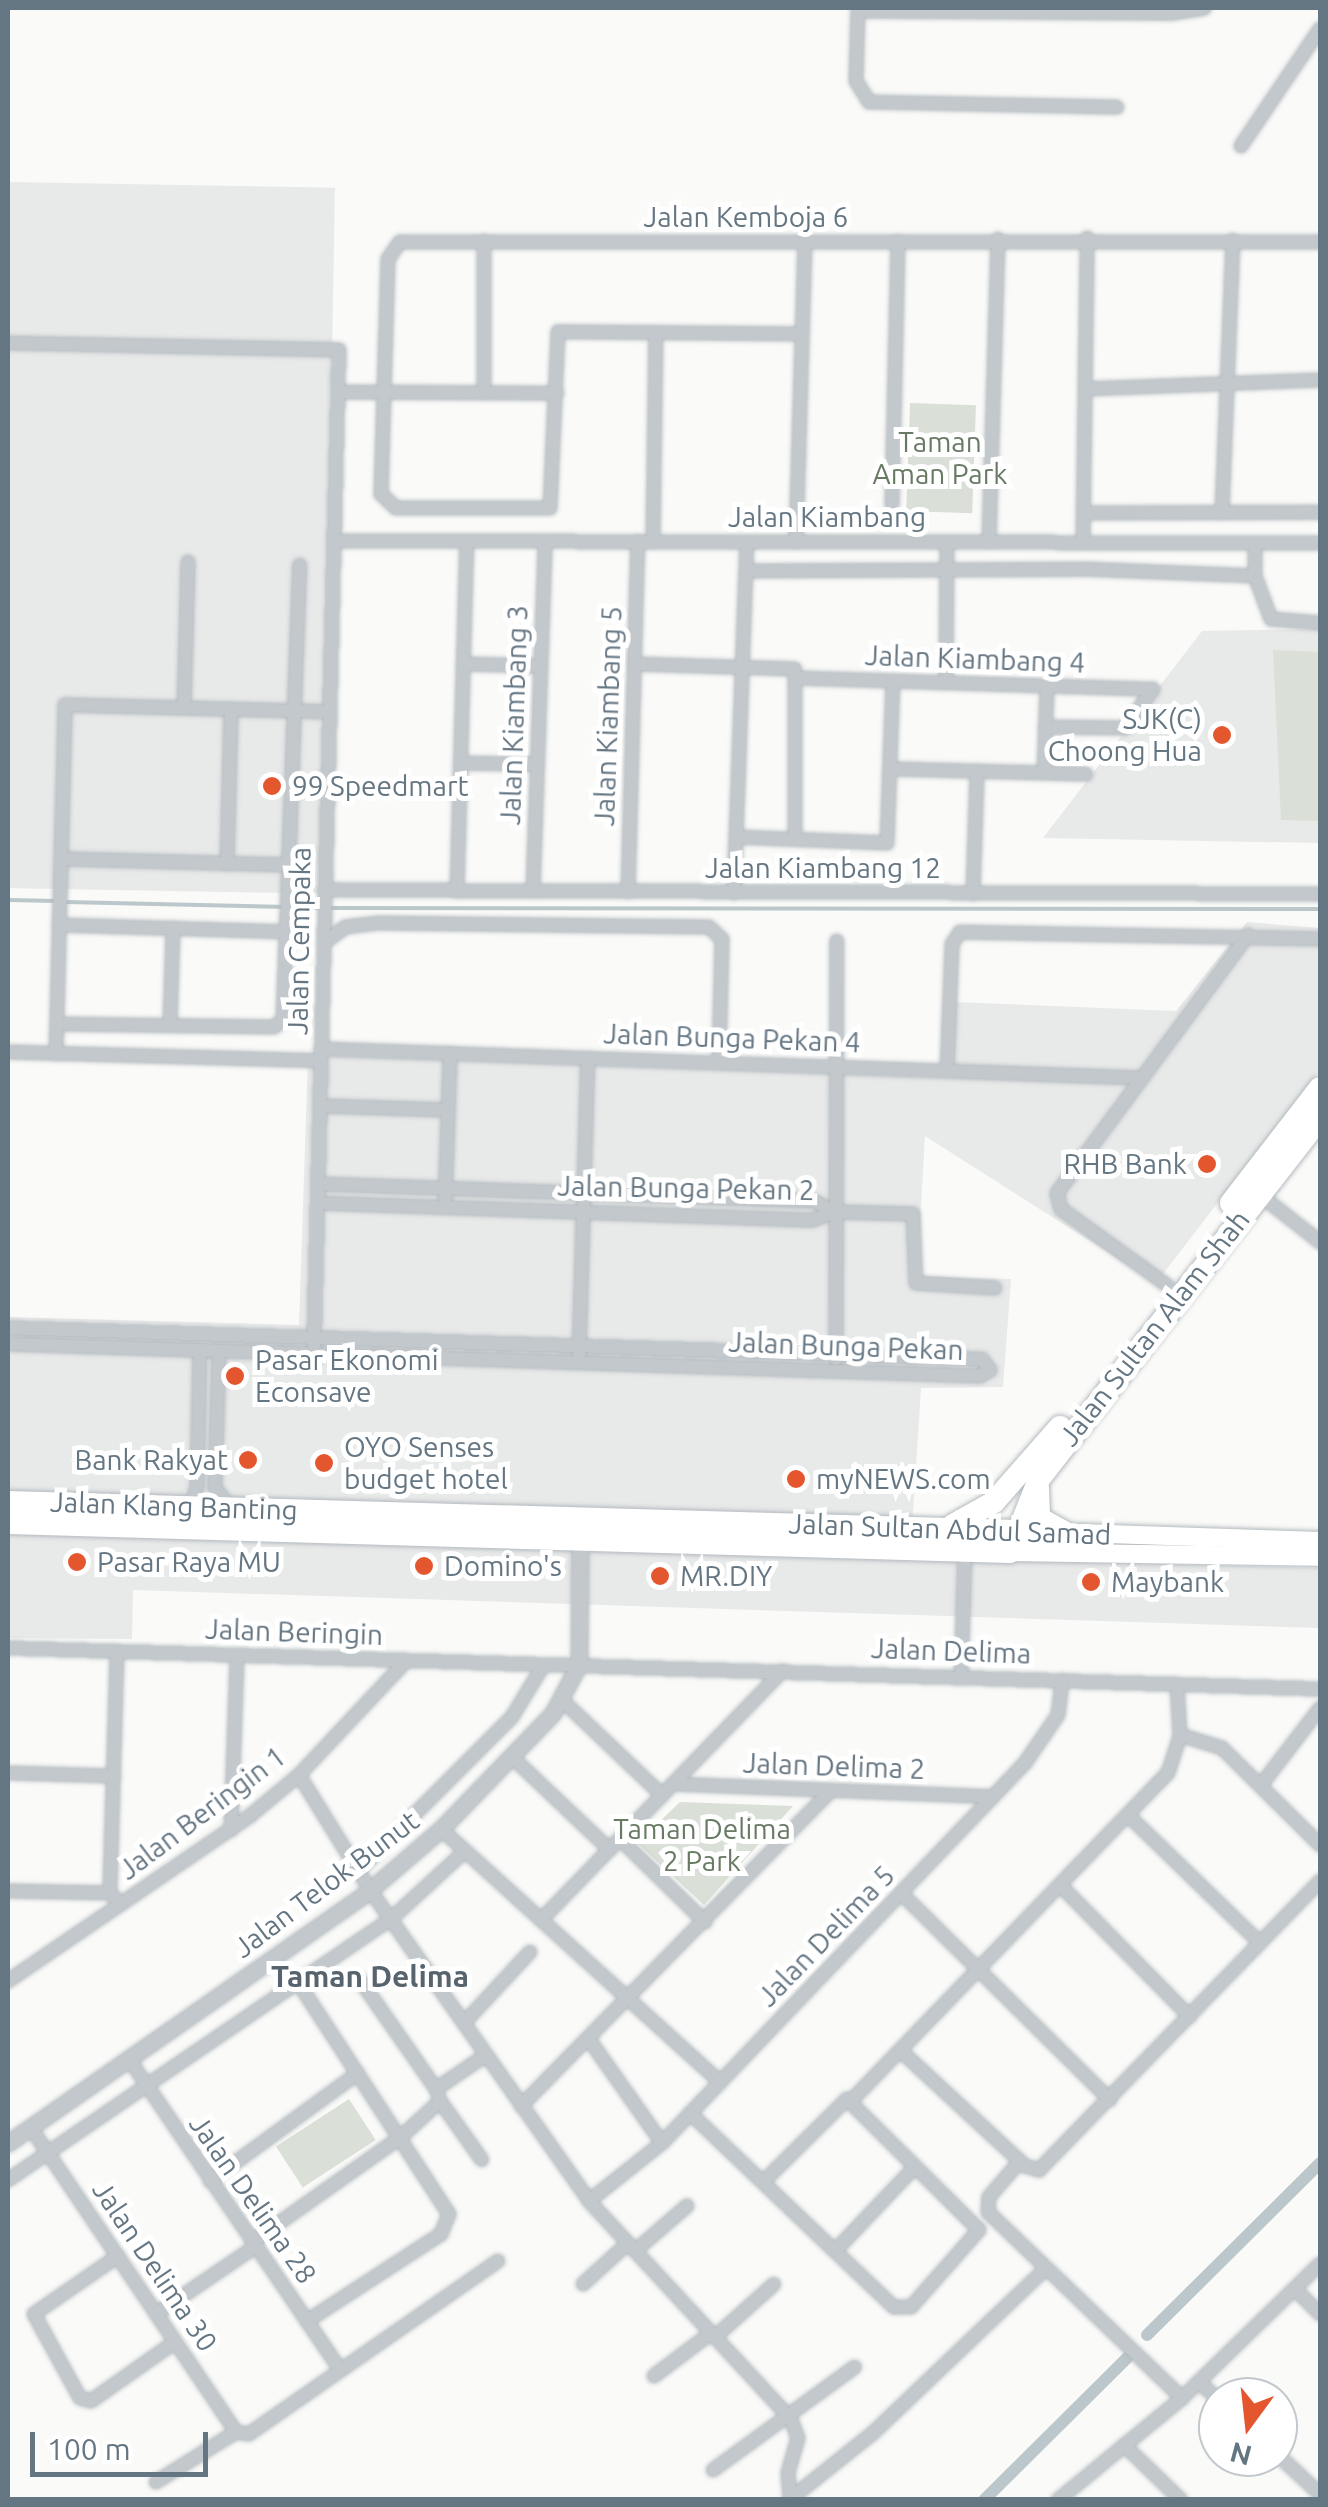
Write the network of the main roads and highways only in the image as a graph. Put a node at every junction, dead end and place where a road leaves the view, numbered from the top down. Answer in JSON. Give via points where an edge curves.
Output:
{"nodes":[{"id":1,"x":1320,"y":1088,"type":"edge"},
{"id":2,"x":1320,"y":1118,"type":"edge"},
{"id":3,"x":1251,"y":1188,"type":"junction"},
{"id":4,"x":1039,"y":1479,"type":"junction"},
{"id":5,"x":1014,"y":1483,"type":"junction"},
{"id":6,"x":8,"y":1502,"type":"edge"},
{"id":7,"x":8,"y":1523,"type":"edge"},
{"id":8,"x":580,"y":1527,"type":"junction"},
{"id":9,"x":940,"y":1529,"type":"junction"},
{"id":10,"x":1064,"y":1532,"type":"junction"},
{"id":11,"x":1003,"y":1541,"type":"junction"},
{"id":12,"x":1320,"y":1541,"type":"edge"},
{"id":13,"x":1320,"y":1557,"type":"edge"}],
"edges":[{"from":1,"to":3,"type":"highway","name":"Jalan Sultan Alam Shah"},
{"from":2,"to":3,"type":"highway","name":"Jalan Sultan Alam Shah"},
{"from":3,"to":4,"type":"highway","name":"Jalan Sultan Alam Shah"},
{"from":3,"to":5,"type":"highway","name":"Jalan Sultan Alam Shah"},
{"from":4,"to":10,"type":"highway","via":[[1039,1518]]},
{"from":4,"to":11,"type":"highway","name":"Jalan Sultan Alam Shah"},
{"from":5,"to":9,"type":"highway","via":[[983,1512]]},
{"from":5,"to":11,"type":"highway"},
{"from":6,"to":8,"type":"highway","name":"Jalan Klang Banting"},
{"from":7,"to":8,"type":"highway","name":"Jalan Klang Banting"},
{"from":8,"to":9,"type":"highway","name":"Jalan Sultan Abdul Samad"},
{"from":8,"to":11,"type":"highway","name":"Jalan Sultan Abdul Samad","via":[[965,1551]]},
{"from":9,"to":11,"type":"highway","name":"Jalan Sultan Abdul Samad"},
{"from":10,"to":11,"type":"main road","name":"Jalan Sultan Abdul Samad"},
{"from":10,"to":12,"type":"main road","name":"Jalan Sultan Abdul Samad"},
{"from":11,"to":13,"type":"main road","name":"Jalan Sultan Abdul Samad"}]}
